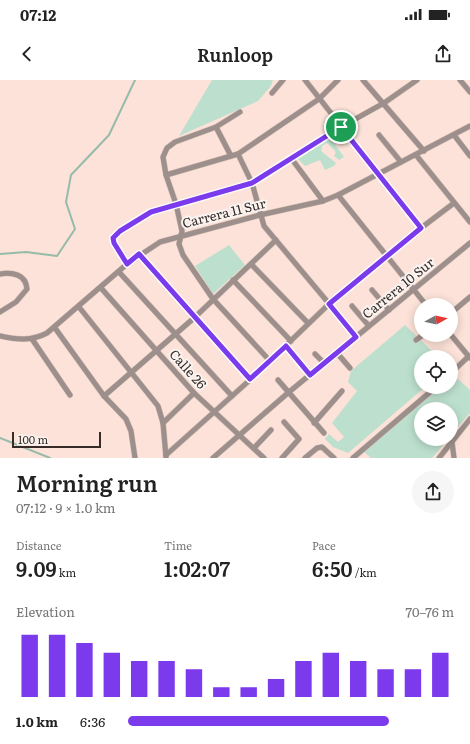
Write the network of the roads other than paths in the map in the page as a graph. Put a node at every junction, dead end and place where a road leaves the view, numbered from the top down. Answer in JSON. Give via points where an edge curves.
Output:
{"nodes":[{"id":1,"x":283,"y":80,"type":"edge"},
{"id":2,"x":305,"y":80,"type":"edge"},
{"id":3,"x":338,"y":80,"type":"edge"},
{"id":4,"x":363,"y":80,"type":"edge"},
{"id":5,"x":417,"y":80,"type":"edge"},
{"id":6,"x":460,"y":80,"type":"edge"},
{"id":7,"x":470,"y":92,"type":"edge"},
{"id":8,"x":272,"y":93,"type":"dead end"},
{"id":9,"x":319,"y":99,"type":"junction"},
{"id":10,"x":384,"y":103,"type":"junction"},
{"id":11,"x":240,"y":112,"type":"dead end"},
{"id":12,"x":470,"y":126,"type":"edge"},
{"id":13,"x":216,"y":127,"type":"junction"},
{"id":14,"x":341,"y":127,"type":"junction"},
{"id":15,"x":379,"y":135,"type":"dead end"},
{"id":16,"x":454,"y":135,"type":"junction"},
{"id":17,"x":424,"y":151,"type":"junction"},
{"id":18,"x":238,"y":154,"type":"junction"},
{"id":19,"x":416,"y":155,"type":"junction"},
{"id":20,"x":230,"y":156,"type":"junction"},
{"id":21,"x":470,"y":156,"type":"edge"},
{"id":22,"x":291,"y":158,"type":"junction"},
{"id":23,"x":401,"y":162,"type":"junction"},
{"id":24,"x":166,"y":175,"type":"junction"},
{"id":25,"x":378,"y":175,"type":"junction"},
{"id":26,"x":252,"y":183,"type":"junction"},
{"id":27,"x":338,"y":195,"type":"junction"},
{"id":28,"x":323,"y":201,"type":"junction"},
{"id":29,"x":454,"y":203,"type":"junction"},
{"id":30,"x":176,"y":204,"type":"junction"},
{"id":31,"x":260,"y":215,"type":"junction"},
{"id":32,"x":470,"y":222,"type":"edge"},
{"id":33,"x":421,"y":228,"type":"junction"},
{"id":34,"x":182,"y":235,"type":"junction"},
{"id":35,"x":276,"y":240,"type":"junction"},
{"id":36,"x":470,"y":243,"type":"edge"},
{"id":37,"x":139,"y":254,"type":"junction"},
{"id":38,"x":387,"y":256,"type":"junction"},
{"id":39,"x":127,"y":264,"type":"junction"},
{"id":40,"x":251,"y":264,"type":"junction"},
{"id":41,"x":119,"y":272,"type":"junction"},
{"id":42,"x":0,"y":274,"type":"edge"},
{"id":43,"x":233,"y":280,"type":"junction"},
{"id":44,"x":100,"y":288,"type":"junction"},
{"id":45,"x":372,"y":290,"type":"dead end"},
{"id":46,"x":413,"y":290,"type":"junction"},
{"id":47,"x":470,"y":297,"type":"edge"},
{"id":48,"x":420,"y":298,"type":"edge"},
{"id":49,"x":213,"y":299,"type":"junction"},
{"id":50,"x":329,"y":304,"type":"junction"},
{"id":51,"x":352,"y":306,"type":"dead end"},
{"id":52,"x":79,"y":307,"type":"junction"},
{"id":53,"x":458,"y":307,"type":"edge"},
{"id":54,"x":389,"y":310,"type":"junction"},
{"id":55,"x":0,"y":312,"type":"edge"},
{"id":56,"x":194,"y":318,"type":"junction"},
{"id":57,"x":308,"y":323,"type":"junction"},
{"id":58,"x":369,"y":326,"type":"junction"},
{"id":59,"x":54,"y":328,"type":"junction"},
{"id":60,"x":175,"y":333,"type":"junction"},
{"id":61,"x":0,"y":336,"type":"edge"},
{"id":62,"x":356,"y":337,"type":"junction"},
{"id":63,"x":32,"y":339,"type":"junction"},
{"id":64,"x":291,"y":341,"type":"junction"},
{"id":65,"x":457,"y":342,"type":"edge"},
{"id":66,"x":286,"y":346,"type":"junction"},
{"id":67,"x":157,"y":350,"type":"junction"},
{"id":68,"x":337,"y":353,"type":"junction"},
{"id":69,"x":315,"y":354,"type":"dead end"},
{"id":70,"x":469,"y":357,"type":"edge"},
{"id":71,"x":270,"y":361,"type":"junction"},
{"id":72,"x":324,"y":364,"type":"junction"},
{"id":73,"x":458,"y":367,"type":"edge"},
{"id":74,"x":350,"y":368,"type":"dead end"},
{"id":75,"x":132,"y":373,"type":"junction"},
{"id":76,"x":310,"y":375,"type":"junction"},
{"id":77,"x":250,"y":379,"type":"junction"},
{"id":78,"x":278,"y":380,"type":"dead end"},
{"id":79,"x":342,"y":391,"type":"dead end"},
{"id":80,"x":289,"y":392,"type":"junction"},
{"id":81,"x":194,"y":393,"type":"junction"},
{"id":82,"x":428,"y":394,"type":"edge"},
{"id":83,"x":70,"y":395,"type":"dead end"},
{"id":84,"x":104,"y":396,"type":"junction"},
{"id":85,"x":232,"y":396,"type":"junction"},
{"id":86,"x":213,"y":412,"type":"junction"},
{"id":87,"x":470,"y":419,"type":"edge"},
{"id":88,"x":284,"y":422,"type":"dead end"},
{"id":89,"x":314,"y":422,"type":"junction"},
{"id":90,"x":163,"y":424,"type":"junction"},
{"id":91,"x":271,"y":430,"type":"dead end"},
{"id":92,"x":324,"y":433,"type":"dead end"},
{"id":93,"x":239,"y":434,"type":"junction"},
{"id":94,"x":458,"y":434,"type":"edge"},
{"id":95,"x":449,"y":446,"type":"edge"},
{"id":96,"x":452,"y":446,"type":"edge"},
{"id":97,"x":254,"y":448,"type":"junction"},
{"id":98,"x":166,"y":456,"type":"edge"},
{"id":99,"x":135,"y":458,"type":"edge"},
{"id":100,"x":213,"y":458,"type":"edge"},
{"id":101,"x":264,"y":458,"type":"edge"},
{"id":102,"x":282,"y":458,"type":"edge"},
{"id":103,"x":305,"y":458,"type":"edge"},
{"id":104,"x":334,"y":458,"type":"edge"},
{"id":105,"x":353,"y":458,"type":"edge"},
{"id":106,"x":439,"y":458,"type":"edge"},
{"id":107,"x":454,"y":458,"type":"edge"}],
"edges":[{"from":1,"to":8,"type":"street"},
{"from":2,"to":9,"type":"street"},
{"from":3,"to":9,"type":"street"},
{"from":4,"to":10,"type":"street"},
{"from":5,"to":10,"type":"street"},
{"from":6,"to":7,"type":"street"},
{"from":9,"to":14,"type":"street"},
{"from":9,"to":18,"type":"street"},
{"from":10,"to":14,"type":"street"},
{"from":10,"to":17,"type":"street"},
{"from":11,"to":13,"type":"street"},
{"from":12,"to":16,"type":"street","name":"Carrera 11 Sur"},
{"from":13,"to":20,"type":"street"},
{"from":13,"to":24,"type":"street","via":[[175,142],[168,148],[163,157]]},
{"from":14,"to":22,"type":"street"},
{"from":14,"to":25,"type":"street"},
{"from":15,"to":23,"type":"street"},
{"from":16,"to":17,"type":"street","name":"Carrera 11 Sur"},
{"from":16,"to":21,"type":"street"},
{"from":17,"to":19,"type":"street","name":"Carrera 11 Sur"},
{"from":18,"to":20,"type":"street"},
{"from":18,"to":26,"type":"street"},
{"from":19,"to":23,"type":"street","name":"Carrera 11 Sur"},
{"from":19,"to":29,"type":"street"},
{"from":20,"to":24,"type":"street"},
{"from":22,"to":26,"type":"street"},
{"from":22,"to":28,"type":"street"},
{"from":23,"to":25,"type":"street","name":"Carrera 11 Sur"},
{"from":24,"to":30,"type":"street"},
{"from":25,"to":27,"type":"street","name":"Carrera 11 Sur"},
{"from":25,"to":33,"type":"street"},
{"from":26,"to":30,"type":"street"},
{"from":26,"to":31,"type":"street"},
{"from":27,"to":28,"type":"street","name":"Carrera 11 Sur"},
{"from":27,"to":38,"type":"street"},
{"from":28,"to":31,"type":"street","name":"Carrera 11 Sur"},
{"from":29,"to":32,"type":"street"},
{"from":29,"to":33,"type":"street"},
{"from":30,"to":34,"type":"street"},
{"from":30,"to":39,"type":"street","via":[[151,212],[113,238]]},
{"from":31,"to":34,"type":"street","name":"Carrera 11 Sur"},
{"from":31,"to":35,"type":"street","via":[[264,226]]},
{"from":33,"to":38,"type":"street"},
{"from":34,"to":37,"type":"street","name":"Carrera 11 Sur","via":[[160,242]]},
{"from":34,"to":49,"type":"street","via":[[179,244],[182,255]]},
{"from":35,"to":40,"type":"street"},
{"from":35,"to":50,"type":"street"},
{"from":36,"to":46,"type":"street","name":"Carrera 10 Sur"},
{"from":37,"to":39,"type":"street","name":"Carrera 11 Sur"},
{"from":37,"to":56,"type":"street"},
{"from":38,"to":46,"type":"street"},
{"from":38,"to":50,"type":"street"},
{"from":39,"to":41,"type":"street","name":"Carrera 11 Sur"},
{"from":40,"to":43,"type":"street"},
{"from":40,"to":57,"type":"street"},
{"from":41,"to":44,"type":"street","name":"Carrera 11 Sur"},
{"from":41,"to":60,"type":"street"},
{"from":42,"to":55,"type":"street","via":[[17,274],[26,282],[27,289],[16,302]]},
{"from":43,"to":49,"type":"street"},
{"from":43,"to":64,"type":"street"},
{"from":44,"to":52,"type":"street","name":"Carrera 11 Sur"},
{"from":44,"to":67,"type":"street","name":"Calle 26"},
{"from":45,"to":54,"type":"street"},
{"from":46,"to":48,"type":"street"},
{"from":46,"to":54,"type":"street","name":"Carrera 10 Sur"},
{"from":47,"to":53,"type":"street"},
{"from":49,"to":56,"type":"street"},
{"from":49,"to":71,"type":"street"},
{"from":50,"to":57,"type":"street"},
{"from":50,"to":62,"type":"street"},
{"from":51,"to":58,"type":"street"},
{"from":52,"to":59,"type":"street","name":"Carrera 11 Sur"},
{"from":52,"to":75,"type":"street"},
{"from":54,"to":58,"type":"street","name":"Carrera 10 Sur"},
{"from":56,"to":60,"type":"street"},
{"from":56,"to":77,"type":"street"},
{"from":57,"to":64,"type":"street"},
{"from":58,"to":62,"type":"street","name":"Carrera 10 Sur"},
{"from":59,"to":63,"type":"street","name":"Carrera 11 Sur"},
{"from":59,"to":84,"type":"street"},
{"from":60,"to":67,"type":"street"},
{"from":60,"to":85,"type":"street"},
{"from":61,"to":63,"type":"street","name":"Carrera 11 Sur"},
{"from":62,"to":68,"type":"street","name":"Carrera 10 Sur"},
{"from":63,"to":83,"type":"street"},
{"from":64,"to":66,"type":"street"},
{"from":65,"to":70,"type":"street"},
{"from":66,"to":71,"type":"street"},
{"from":66,"to":76,"type":"street"},
{"from":67,"to":75,"type":"street"},
{"from":67,"to":81,"type":"street","name":"Calle 26"},
{"from":68,"to":72,"type":"street","name":"Carrera 10 Sur"},
{"from":68,"to":74,"type":"street"},
{"from":69,"to":72,"type":"street"},
{"from":70,"to":73,"type":"street"},
{"from":71,"to":77,"type":"street"},
{"from":72,"to":76,"type":"street","name":"Carrera 10 Sur"},
{"from":75,"to":84,"type":"street"},
{"from":75,"to":90,"type":"street","via":[[158,406]]},
{"from":76,"to":80,"type":"street","name":"Carrera 10 Sur"},
{"from":77,"to":85,"type":"street"},
{"from":78,"to":80,"type":"street"},
{"from":79,"to":89,"type":"street"},
{"from":80,"to":89,"type":"street"},
{"from":80,"to":93,"type":"street","name":"Carrera 10 Sur"},
{"from":81,"to":86,"type":"street","name":"Calle 26"},
{"from":81,"to":90,"type":"street"},
{"from":82,"to":105,"type":"street"},
{"from":84,"to":99,"type":"street","via":[[129,425]]},
{"from":85,"to":86,"type":"street"},
{"from":86,"to":93,"type":"street","name":"Calle 26"},
{"from":86,"to":98,"type":"street"},
{"from":87,"to":94,"type":"street"},
{"from":88,"to":102,"type":"street","via":[[299,437],[299,441]]},
{"from":89,"to":92,"type":"street"},
{"from":90,"to":98,"type":"street"},
{"from":91,"to":97,"type":"street"},
{"from":93,"to":97,"type":"street","name":"Calle 26"},
{"from":93,"to":100,"type":"street","name":"Carrera 10 Sur"},
{"from":95,"to":106,"type":"street"},
{"from":96,"to":107,"type":"street"},
{"from":97,"to":101,"type":"street","name":"Calle 26"},
{"from":103,"to":104,"type":"street","via":[[317,448],[325,449]]}]}
